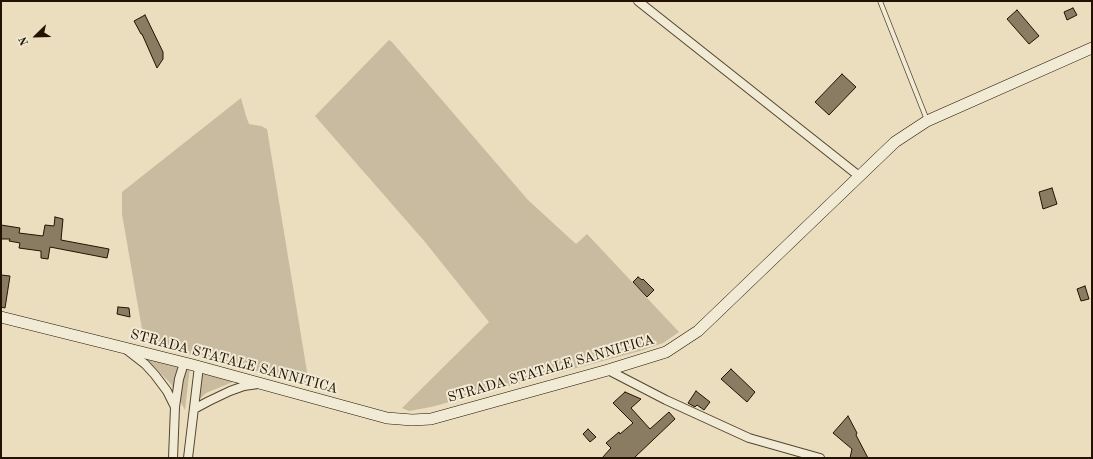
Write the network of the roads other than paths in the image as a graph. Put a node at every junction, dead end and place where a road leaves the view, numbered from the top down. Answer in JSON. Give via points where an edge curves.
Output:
{"nodes":[{"id":1,"x":638,"y":1,"type":"edge"},
{"id":2,"x":880,"y":1,"type":"edge"},
{"id":3,"x":1092,"y":48,"type":"edge"},
{"id":4,"x":927,"y":121,"type":"junction"},
{"id":5,"x":859,"y":176,"type":"junction"},
{"id":6,"x":1,"y":317,"type":"edge"},
{"id":7,"x":125,"y":348,"type":"junction"},
{"id":8,"x":184,"y":363,"type":"junction"},
{"id":9,"x":199,"y":366,"type":"junction"},
{"id":10,"x":608,"y":370,"type":"junction"},
{"id":11,"x":262,"y":384,"type":"junction"},
{"id":12,"x":175,"y":407,"type":"junction"},
{"id":13,"x":194,"y":409,"type":"junction"},
{"id":14,"x":173,"y":458,"type":"edge"},
{"id":15,"x":188,"y":458,"type":"edge"},
{"id":16,"x":820,"y":458,"type":"edge"}],
"edges":[{"from":1,"to":5,"type":"street"},
{"from":2,"to":4,"type":"lane"},
{"from":3,"to":4,"type":"main road","name":"STRADA STATALE SANNITICA"},
{"from":4,"to":5,"type":"main road","name":"STRADA STATALE SANNITICA","via":[[894,142]]},
{"from":5,"to":10,"type":"main road","name":"STRADA STATALE SANNITICA","via":[[698,331],[666,352]]},
{"from":6,"to":7,"type":"main road","name":"STRADA STATALE SANNITICA"},
{"from":7,"to":8,"type":"main road","name":"STRADA STATALE SANNITICA"},
{"from":7,"to":12,"type":"street","via":[[155,375]]},
{"from":8,"to":9,"type":"main road","name":"STRADA STATALE SANNITICA"},
{"from":8,"to":12,"type":"street"},
{"from":9,"to":11,"type":"main road","name":"STRADA STATALE SANNITICA"},
{"from":9,"to":13,"type":"street"},
{"from":10,"to":11,"type":"main road","name":"STRADA STATALE SANNITICA","via":[[431,419],[412,420],[387,418]]},
{"from":10,"to":16,"type":"street","via":[[749,438]]},
{"from":11,"to":13,"type":"street","via":[[230,391]]},
{"from":12,"to":14,"type":"street"},
{"from":13,"to":15,"type":"street"}]}
